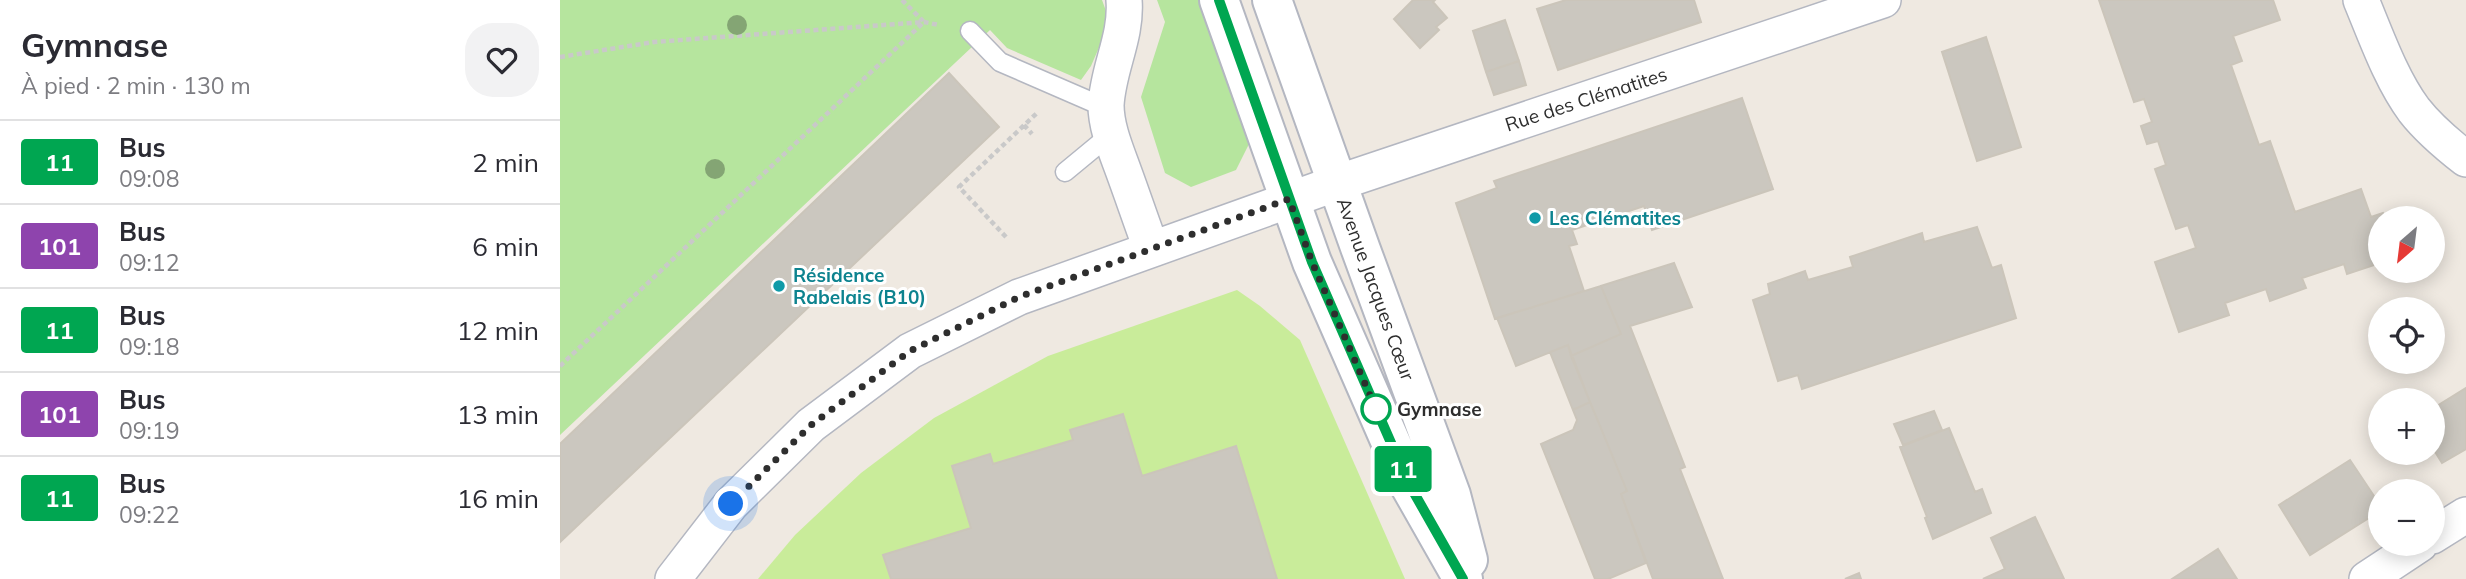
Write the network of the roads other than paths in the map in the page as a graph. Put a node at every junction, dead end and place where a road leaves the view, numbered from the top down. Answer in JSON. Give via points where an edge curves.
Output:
{"nodes":[{"id":1,"x":1124,"y":0,"type":"edge"},
{"id":2,"x":1219,"y":0,"type":"edge"},
{"id":3,"x":1272,"y":0,"type":"edge"},
{"id":4,"x":1883,"y":0,"type":"edge"},
{"id":5,"x":2361,"y":0,"type":"edge"},
{"id":6,"x":970,"y":31,"type":"dead end"},
{"id":7,"x":1108,"y":121,"type":"junction"},
{"id":8,"x":2466,"y":159,"type":"edge"},
{"id":9,"x":1065,"y":172,"type":"dead end"},
{"id":10,"x":1337,"y":183,"type":"junction"},
{"id":11,"x":1289,"y":199,"type":"junction"},
{"id":12,"x":1151,"y":248,"type":"junction"},
{"id":13,"x":2466,"y":515,"type":"edge"},
{"id":14,"x":2445,"y":528,"type":"edge"},
{"id":15,"x":2402,"y":556,"type":"edge"},
{"id":16,"x":673,"y":579,"type":"edge"},
{"id":17,"x":1464,"y":579,"type":"edge"},
{"id":18,"x":1473,"y":579,"type":"edge"},
{"id":19,"x":2367,"y":579,"type":"edge"}],
"edges":[{"from":1,"to":7,"type":"street","via":[[1126,18],[1110,75]]},
{"from":2,"to":11,"type":"main road"},
{"from":3,"to":10,"type":"main road","name":"Avenue Jacques Cœur"},
{"from":4,"to":10,"type":"street","name":"Rue des Clématites"},
{"from":5,"to":8,"type":"street","via":[[2385,59],[2414,109]]},
{"from":6,"to":7,"type":"lane","via":[[1000,62]]},
{"from":7,"to":9,"type":"lane"},
{"from":7,"to":12,"type":"street"},
{"from":10,"to":11,"type":"street","name":"Rue des Clématites"},
{"from":10,"to":18,"type":"main road","name":"Avenue Jacques Cœur","via":[[1451,495]]},
{"from":11,"to":12,"type":"street","name":"Rue des Clématites"},
{"from":11,"to":17,"type":"main road","via":[[1409,484]]},
{"from":12,"to":16,"type":"street","name":"Rue des Clématites","via":[[1019,297],[910,351],[811,425],[731,504]]},
{"from":13,"to":14,"type":"street"},
{"from":15,"to":19,"type":"street"}]}
